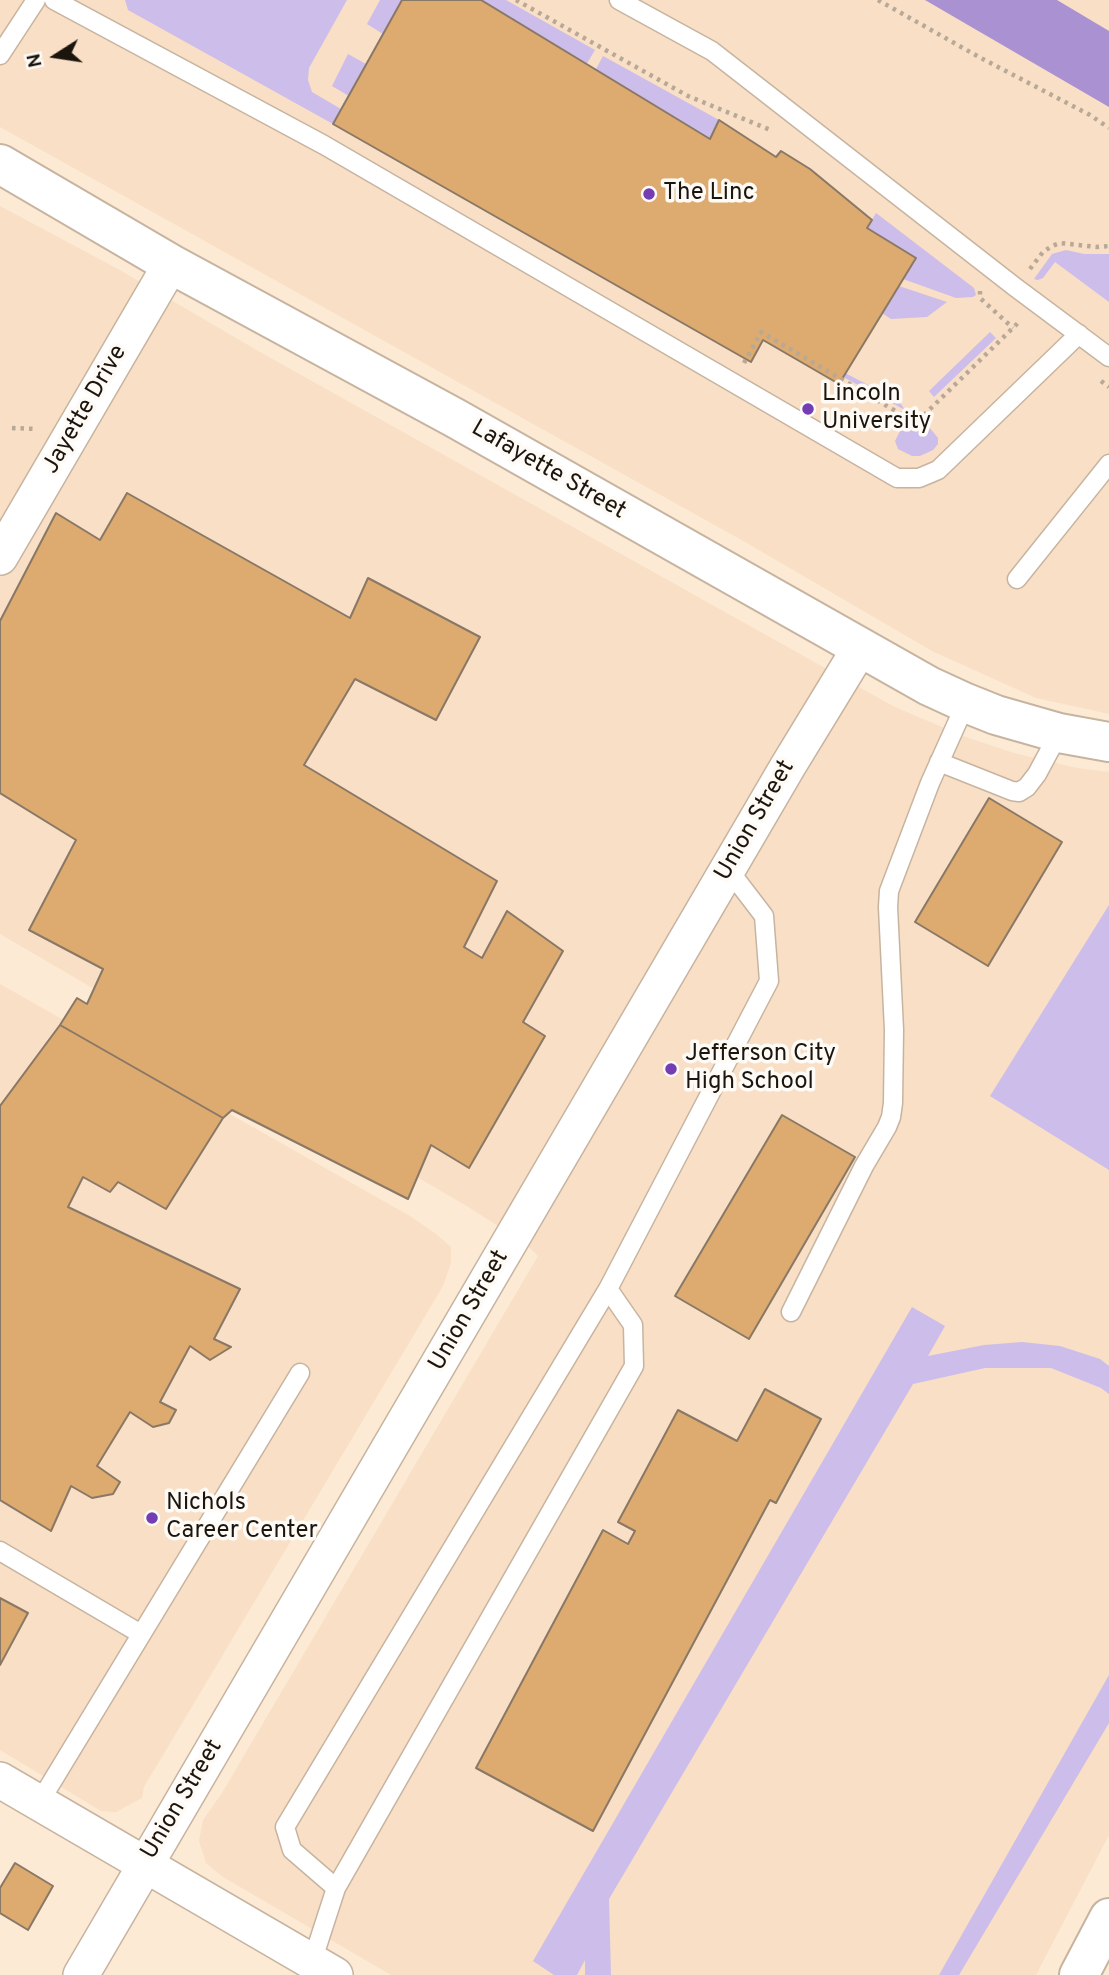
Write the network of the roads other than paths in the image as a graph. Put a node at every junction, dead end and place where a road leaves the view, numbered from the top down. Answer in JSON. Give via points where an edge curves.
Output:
{"nodes":[{"id":1,"x":36,"y":0,"type":"edge"},
{"id":2,"x":54,"y":0,"type":"edge"},
{"id":3,"x":619,"y":0,"type":"edge"},
{"id":4,"x":0,"y":55,"type":"edge"},
{"id":5,"x":0,"y":164,"type":"edge"},
{"id":6,"x":171,"y":264,"type":"junction"},
{"id":7,"x":1079,"y":334,"type":"junction"},
{"id":8,"x":1109,"y":357,"type":"edge"},
{"id":9,"x":1109,"y":464,"type":"edge"},
{"id":10,"x":0,"y":557,"type":"edge"},
{"id":11,"x":1017,"y":579,"type":"dead end"},
{"id":12,"x":860,"y":648,"type":"junction"},
{"id":13,"x":966,"y":704,"type":"junction"},
{"id":14,"x":1059,"y":733,"type":"junction"},
{"id":15,"x":1109,"y":742,"type":"edge"},
{"id":16,"x":939,"y":762,"type":"junction"},
{"id":17,"x":728,"y":869,"type":"junction"},
{"id":18,"x":608,"y":1289,"type":"junction"},
{"id":19,"x":791,"y":1312,"type":"dead end"},
{"id":20,"x":300,"y":1374,"type":"dead end"},
{"id":21,"x":0,"y":1551,"type":"edge"},
{"id":22,"x":141,"y":1634,"type":"junction"},
{"id":23,"x":0,"y":1780,"type":"edge"},
{"id":24,"x":39,"y":1803,"type":"junction"},
{"id":25,"x":145,"y":1864,"type":"junction"},
{"id":26,"x":336,"y":1888,"type":"junction"},
{"id":27,"x":1109,"y":1918,"type":"edge"},
{"id":28,"x":323,"y":1968,"type":"edge"},
{"id":29,"x":81,"y":1975,"type":"edge"},
{"id":30,"x":1079,"y":1975,"type":"edge"}],
"edges":[{"from":1,"to":4,"type":"lane"},
{"from":2,"to":7,"type":"lane","via":[[324,145],[897,478],[919,478],[938,470]]},
{"from":3,"to":7,"type":"lane","via":[[712,51]]},
{"from":5,"to":6,"type":"main road","name":"Lafayette Street"},
{"from":6,"to":10,"type":"street","name":"Jayette Drive"},
{"from":6,"to":12,"type":"main road","name":"Lafayette Street","via":[[455,418]]},
{"from":7,"to":8,"type":"lane"},
{"from":9,"to":11,"type":"lane"},
{"from":12,"to":13,"type":"main road","name":"Lafayette Street"},
{"from":12,"to":17,"type":"street","name":"Union Street"},
{"from":13,"to":14,"type":"main road","name":"Lafayette Street"},
{"from":13,"to":16,"type":"lane"},
{"from":14,"to":15,"type":"main road","name":"Lafayette Street"},
{"from":14,"to":16,"type":"lane","via":[[1037,774],[1019,792]]},
{"from":16,"to":19,"type":"lane","via":[[889,891],[894,1030],[891,1117]]},
{"from":17,"to":18,"type":"lane","via":[[764,916],[769,981]]},
{"from":17,"to":25,"type":"street","name":"Union Street"},
{"from":18,"to":26,"type":"lane","via":[[633,1325],[634,1366]]},
{"from":18,"to":26,"type":"lane","via":[[285,1827],[292,1850]]},
{"from":20,"to":22,"type":"lane"},
{"from":21,"to":22,"type":"lane"},
{"from":22,"to":24,"type":"lane"},
{"from":23,"to":24,"type":"street"},
{"from":24,"to":25,"type":"street"},
{"from":25,"to":28,"type":"street"},
{"from":25,"to":29,"type":"street","name":"Union Street"},
{"from":26,"to":28,"type":"lane"},
{"from":27,"to":30,"type":"main road"}]}
